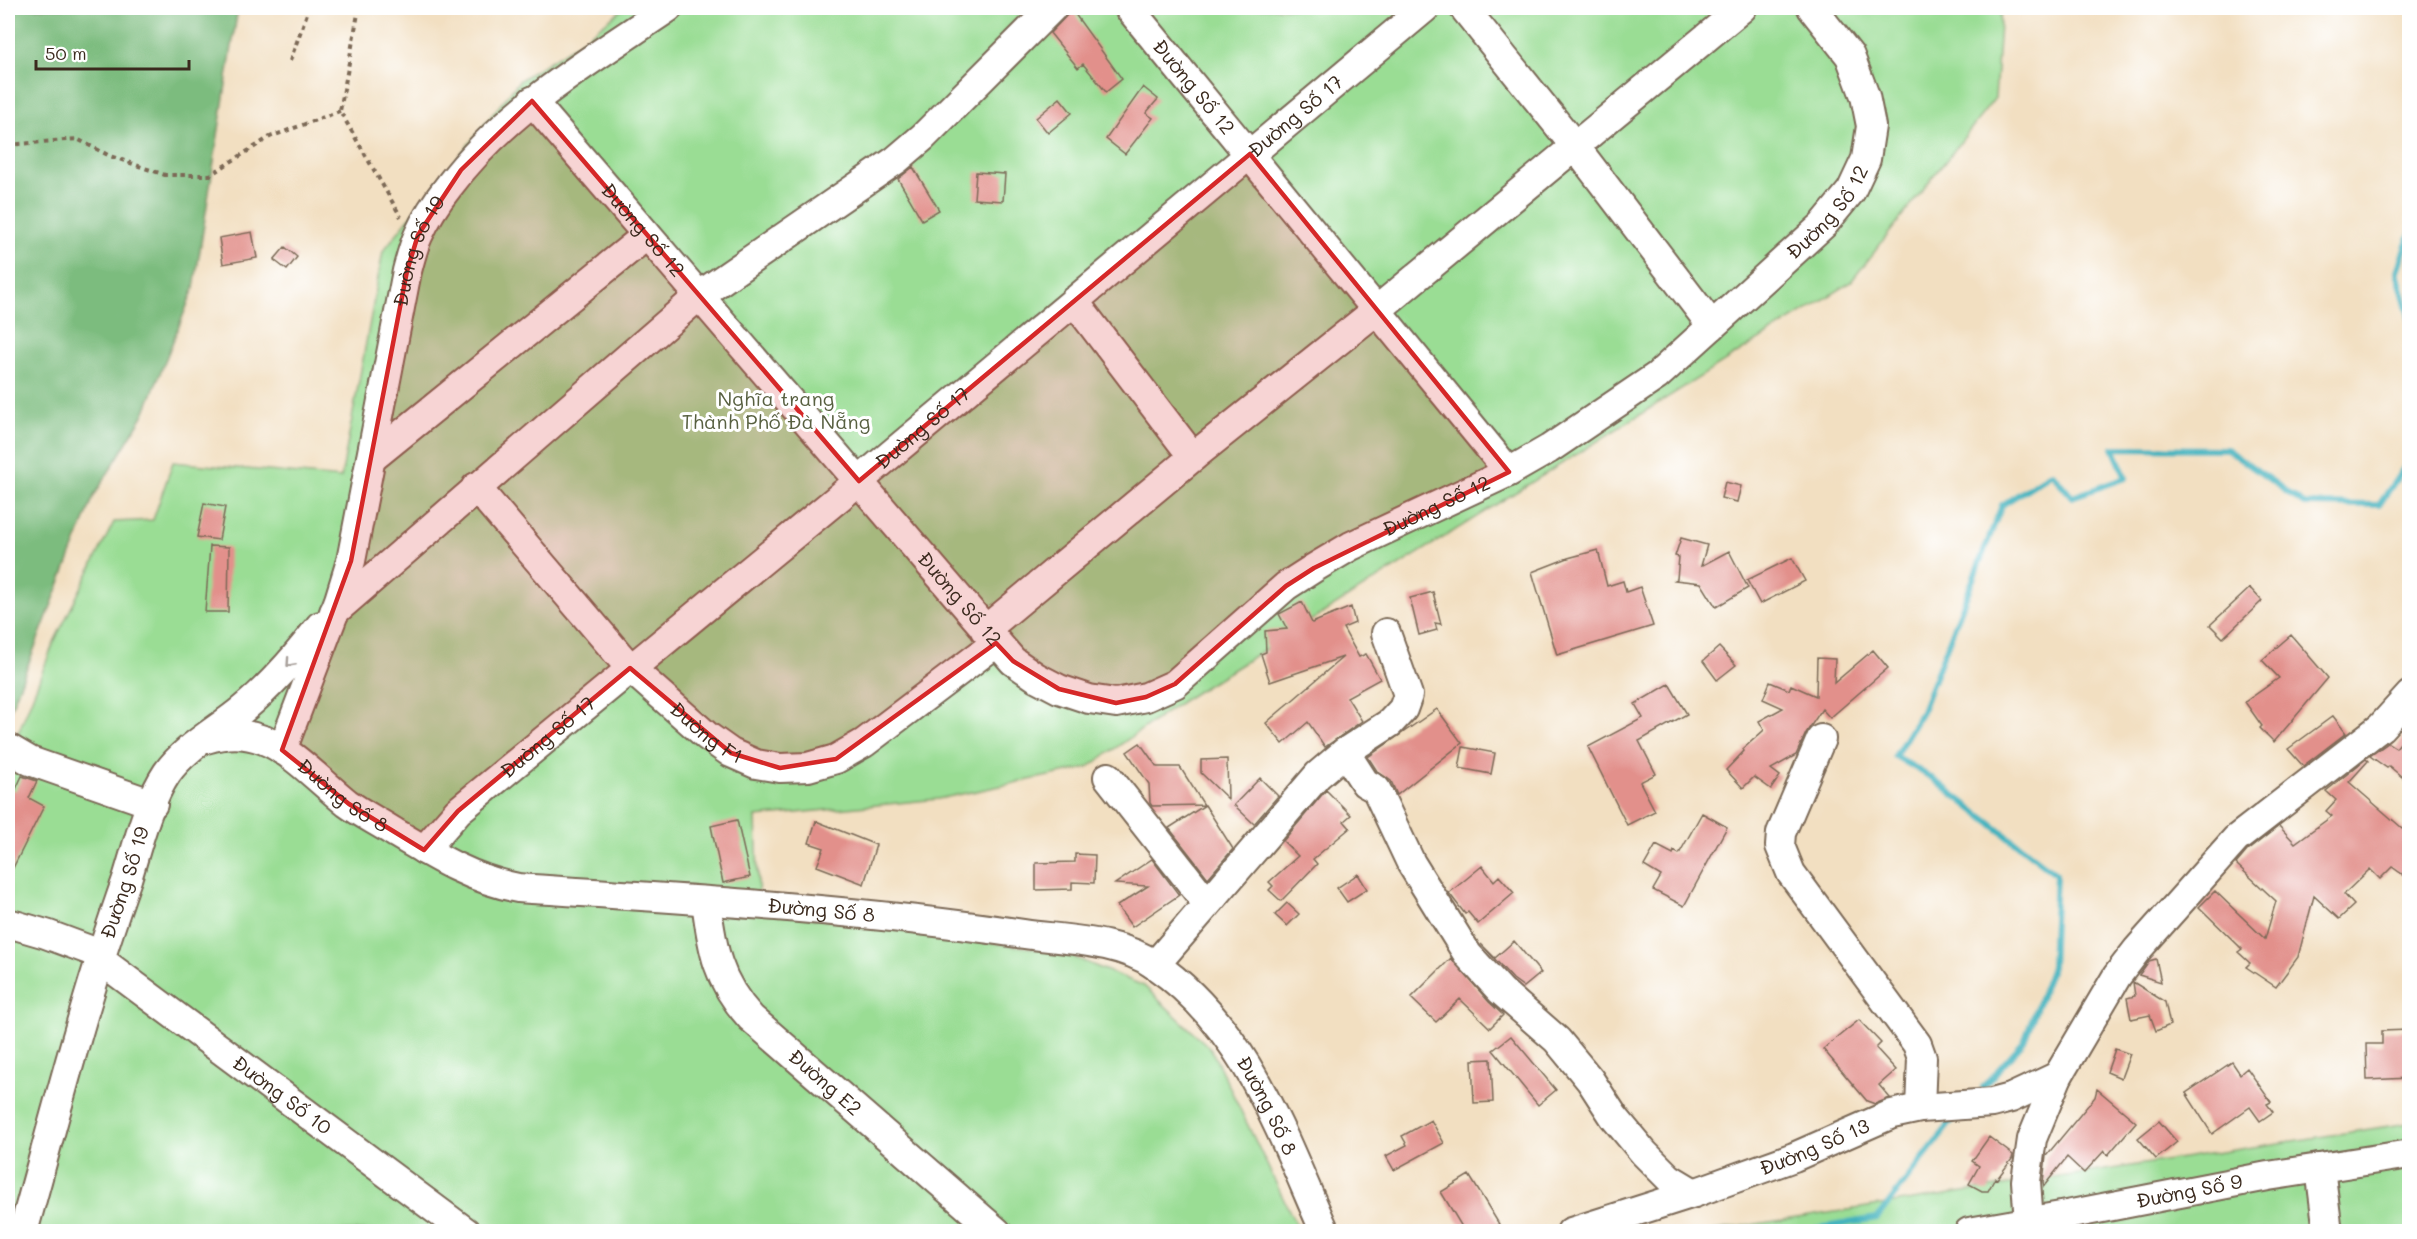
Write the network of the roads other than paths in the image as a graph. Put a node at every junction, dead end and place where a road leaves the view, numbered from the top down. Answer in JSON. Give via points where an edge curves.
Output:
{"nodes":[{"id":1,"x":668,"y":8,"type":"edge"},
{"id":2,"x":1052,"y":8,"type":"edge"},
{"id":3,"x":1129,"y":8,"type":"edge"},
{"id":4,"x":1425,"y":8,"type":"edge"},
{"id":5,"x":1464,"y":8,"type":"edge"},
{"id":6,"x":1742,"y":8,"type":"edge"},
{"id":7,"x":1812,"y":8,"type":"edge"},
{"id":8,"x":532,"y":101,"type":"junction"},
{"id":9,"x":1574,"y":146,"type":"junction"},
{"id":10,"x":1250,"y":154,"type":"junction"},
{"id":11,"x":647,"y":235,"type":"junction"},
{"id":12,"x":699,"y":295,"type":"junction"},
{"id":13,"x":1074,"y":301,"type":"junction"},
{"id":14,"x":1377,"y":310,"type":"junction"},
{"id":15,"x":1712,"y":326,"type":"junction"},
{"id":16,"x":1193,"y":457,"type":"junction"},
{"id":17,"x":371,"y":459,"type":"junction"},
{"id":18,"x":1509,"y":472,"type":"junction"},
{"id":19,"x":859,"y":481,"type":"junction"},
{"id":20,"x":476,"y":487,"type":"junction"},
{"id":21,"x":336,"y":606,"type":"junction"},
{"id":22,"x":1386,"y":633,"type":"dead end"},
{"id":23,"x":991,"y":637,"type":"junction"},
{"id":24,"x":630,"y":668,"type":"junction"},
{"id":25,"x":2409,"y":695,"type":"edge"},
{"id":26,"x":206,"y":739,"type":"junction"},
{"id":27,"x":1821,"y":740,"type":"dead end"},
{"id":28,"x":8,"y":748,"type":"edge"},
{"id":29,"x":282,"y":750,"type":"junction"},
{"id":30,"x":1345,"y":752,"type":"junction"},
{"id":31,"x":1108,"y":777,"type":"dead end"},
{"id":32,"x":153,"y":804,"type":"junction"},
{"id":33,"x":424,"y":850,"type":"junction"},
{"id":34,"x":705,"y":901,"type":"junction"},
{"id":35,"x":1207,"y":903,"type":"junction"},
{"id":36,"x":8,"y":923,"type":"edge"},
{"id":37,"x":100,"y":956,"type":"junction"},
{"id":38,"x":1155,"y":965,"type":"junction"},
{"id":39,"x":2058,"y":1076,"type":"junction"},
{"id":40,"x":1920,"y":1108,"type":"junction"},
{"id":41,"x":2409,"y":1154,"type":"edge"},
{"id":42,"x":2320,"y":1168,"type":"junction"},
{"id":43,"x":1694,"y":1193,"type":"junction"},
{"id":44,"x":2029,"y":1222,"type":"junction"},
{"id":45,"x":2063,"y":1224,"type":"edge"},
{"id":46,"x":23,"y":1232,"type":"edge"},
{"id":47,"x":466,"y":1232,"type":"edge"},
{"id":48,"x":997,"y":1232,"type":"edge"},
{"id":49,"x":1325,"y":1232,"type":"edge"},
{"id":50,"x":1571,"y":1232,"type":"edge"},
{"id":51,"x":1969,"y":1232,"type":"edge"},
{"id":52,"x":2328,"y":1232,"type":"edge"}],
"edges":[{"from":1,"to":8,"type":"street","name":"Đường Số 19"},
{"from":2,"to":12,"type":"street","via":[[896,160]]},
{"from":3,"to":10,"type":"street","name":"Đường Số 12"},
{"from":4,"to":10,"type":"street","name":"Đường Số 17"},
{"from":5,"to":9,"type":"street"},
{"from":6,"to":9,"type":"street","name":"Đường F1"},
{"from":7,"to":15,"type":"street","name":"Đường Số 12","via":[[1850,56],[1865,96],[1870,126],[1866,159],[1851,191],[1824,225]]},
{"from":8,"to":11,"type":"street","name":"Đường Số 12"},
{"from":8,"to":17,"type":"street","name":"Đường Số 19","via":[[492,135],[461,170],[418,235],[407,271]]},
{"from":9,"to":14,"type":"street","name":"Đường F1"},
{"from":9,"to":15,"type":"street"},
{"from":10,"to":13,"type":"street","name":"Đường Số 17"},
{"from":10,"to":14,"type":"street","name":"Đường Số 12"},
{"from":11,"to":12,"type":"street","name":"Đường Số 12"},
{"from":11,"to":17,"type":"street"},
{"from":12,"to":19,"type":"street","name":"Đường Số 12"},
{"from":12,"to":20,"type":"street"},
{"from":13,"to":16,"type":"street"},
{"from":13,"to":19,"type":"street","name":"Đường Số 17"},
{"from":14,"to":16,"type":"street","name":"Đường F1"},
{"from":14,"to":18,"type":"street","name":"Đường Số 12"},
{"from":15,"to":18,"type":"street","name":"Đường Số 12","via":[[1657,376]]},
{"from":16,"to":23,"type":"street","name":"Đường F1"},
{"from":17,"to":21,"type":"street","name":"Đường Số 19","via":[[351,561]]},
{"from":18,"to":23,"type":"street","name":"Đường Số 12","via":[[1351,546],[1314,568],[1286,586],[1175,684],[1146,697],[1116,703],[1059,689],[1013,661]]},
{"from":19,"to":23,"type":"street","name":"Đường Số 12"},
{"from":19,"to":24,"type":"street","name":"Đường Số 17"},
{"from":20,"to":21,"type":"street"},
{"from":20,"to":24,"type":"street","name":"Đường F1"},
{"from":21,"to":26,"type":"street","name":"Đường Số 19","one_way":true,"via":[[267,688]]},
{"from":21,"to":29,"type":"street","name":"Đường Số 19"},
{"from":22,"to":30,"type":"street","via":[[1407,695],[1403,709],[1390,723]]},
{"from":23,"to":24,"type":"street","name":"Đường F1","via":[[864,743],[836,759],[808,767],[780,768],[731,753]]},
{"from":24,"to":33,"type":"street","name":"Đường Số 17","via":[[458,811]]},
{"from":25,"to":39,"type":"street","via":[[2381,727],[2236,840],[2136,950]]},
{"from":26,"to":29,"type":"street","name":"Đường Số 8","via":[[244,734]]},
{"from":26,"to":32,"type":"street","name":"Đường Số 19","via":[[178,759]]},
{"from":27,"to":40,"type":"street","via":[[1781,833],[1780,846],[1791,873],[1917,1044],[1922,1058]]},
{"from":28,"to":32,"type":"street","via":[[30,761]]},
{"from":29,"to":33,"type":"street","name":"Đường Số 8","via":[[349,804]]},
{"from":30,"to":35,"type":"street","via":[[1318,775]]},
{"from":30,"to":43,"type":"street","via":[[1365,783],[1376,789],[1411,863],[1468,955],[1501,991],[1557,1040],[1644,1154],[1669,1178]]},
{"from":31,"to":35,"type":"street"},
{"from":32,"to":37,"type":"street","name":"Đường Số 19"},
{"from":33,"to":34,"type":"street","name":"Đường Số 8","via":[[476,878],[518,888]]},
{"from":34,"to":38,"type":"street","name":"Đường Số 8","via":[[949,922],[1108,946]]},
{"from":34,"to":48,"type":"street","name":"Đường E2","via":[[715,959],[736,1002]]},
{"from":35,"to":38,"type":"street"},
{"from":36,"to":37,"type":"street","name":"Đường Số 10"},
{"from":37,"to":46,"type":"street","name":"Đường Số 19"},
{"from":37,"to":47,"type":"street","name":"Đường Số 10"},
{"from":38,"to":49,"type":"street","name":"Đường Số 8","via":[[1223,1030],[1243,1059]]},
{"from":39,"to":40,"type":"street","name":"Đường Số 13","via":[[1992,1103]]},
{"from":39,"to":44,"type":"street","via":[[2032,1139],[2027,1162]]},
{"from":40,"to":43,"type":"street","name":"Đường Số 13","via":[[1892,1114],[1794,1157]]},
{"from":41,"to":42,"type":"street","name":"Đường Số 9"},
{"from":42,"to":45,"type":"street","name":"Đường Số 9"},
{"from":42,"to":52,"type":"street"},
{"from":43,"to":50,"type":"street","name":"Đường Số 13"},
{"from":44,"to":45,"type":"street","name":"Đường Số 9"},
{"from":44,"to":51,"type":"street","name":"Đường Số 9"}]}
